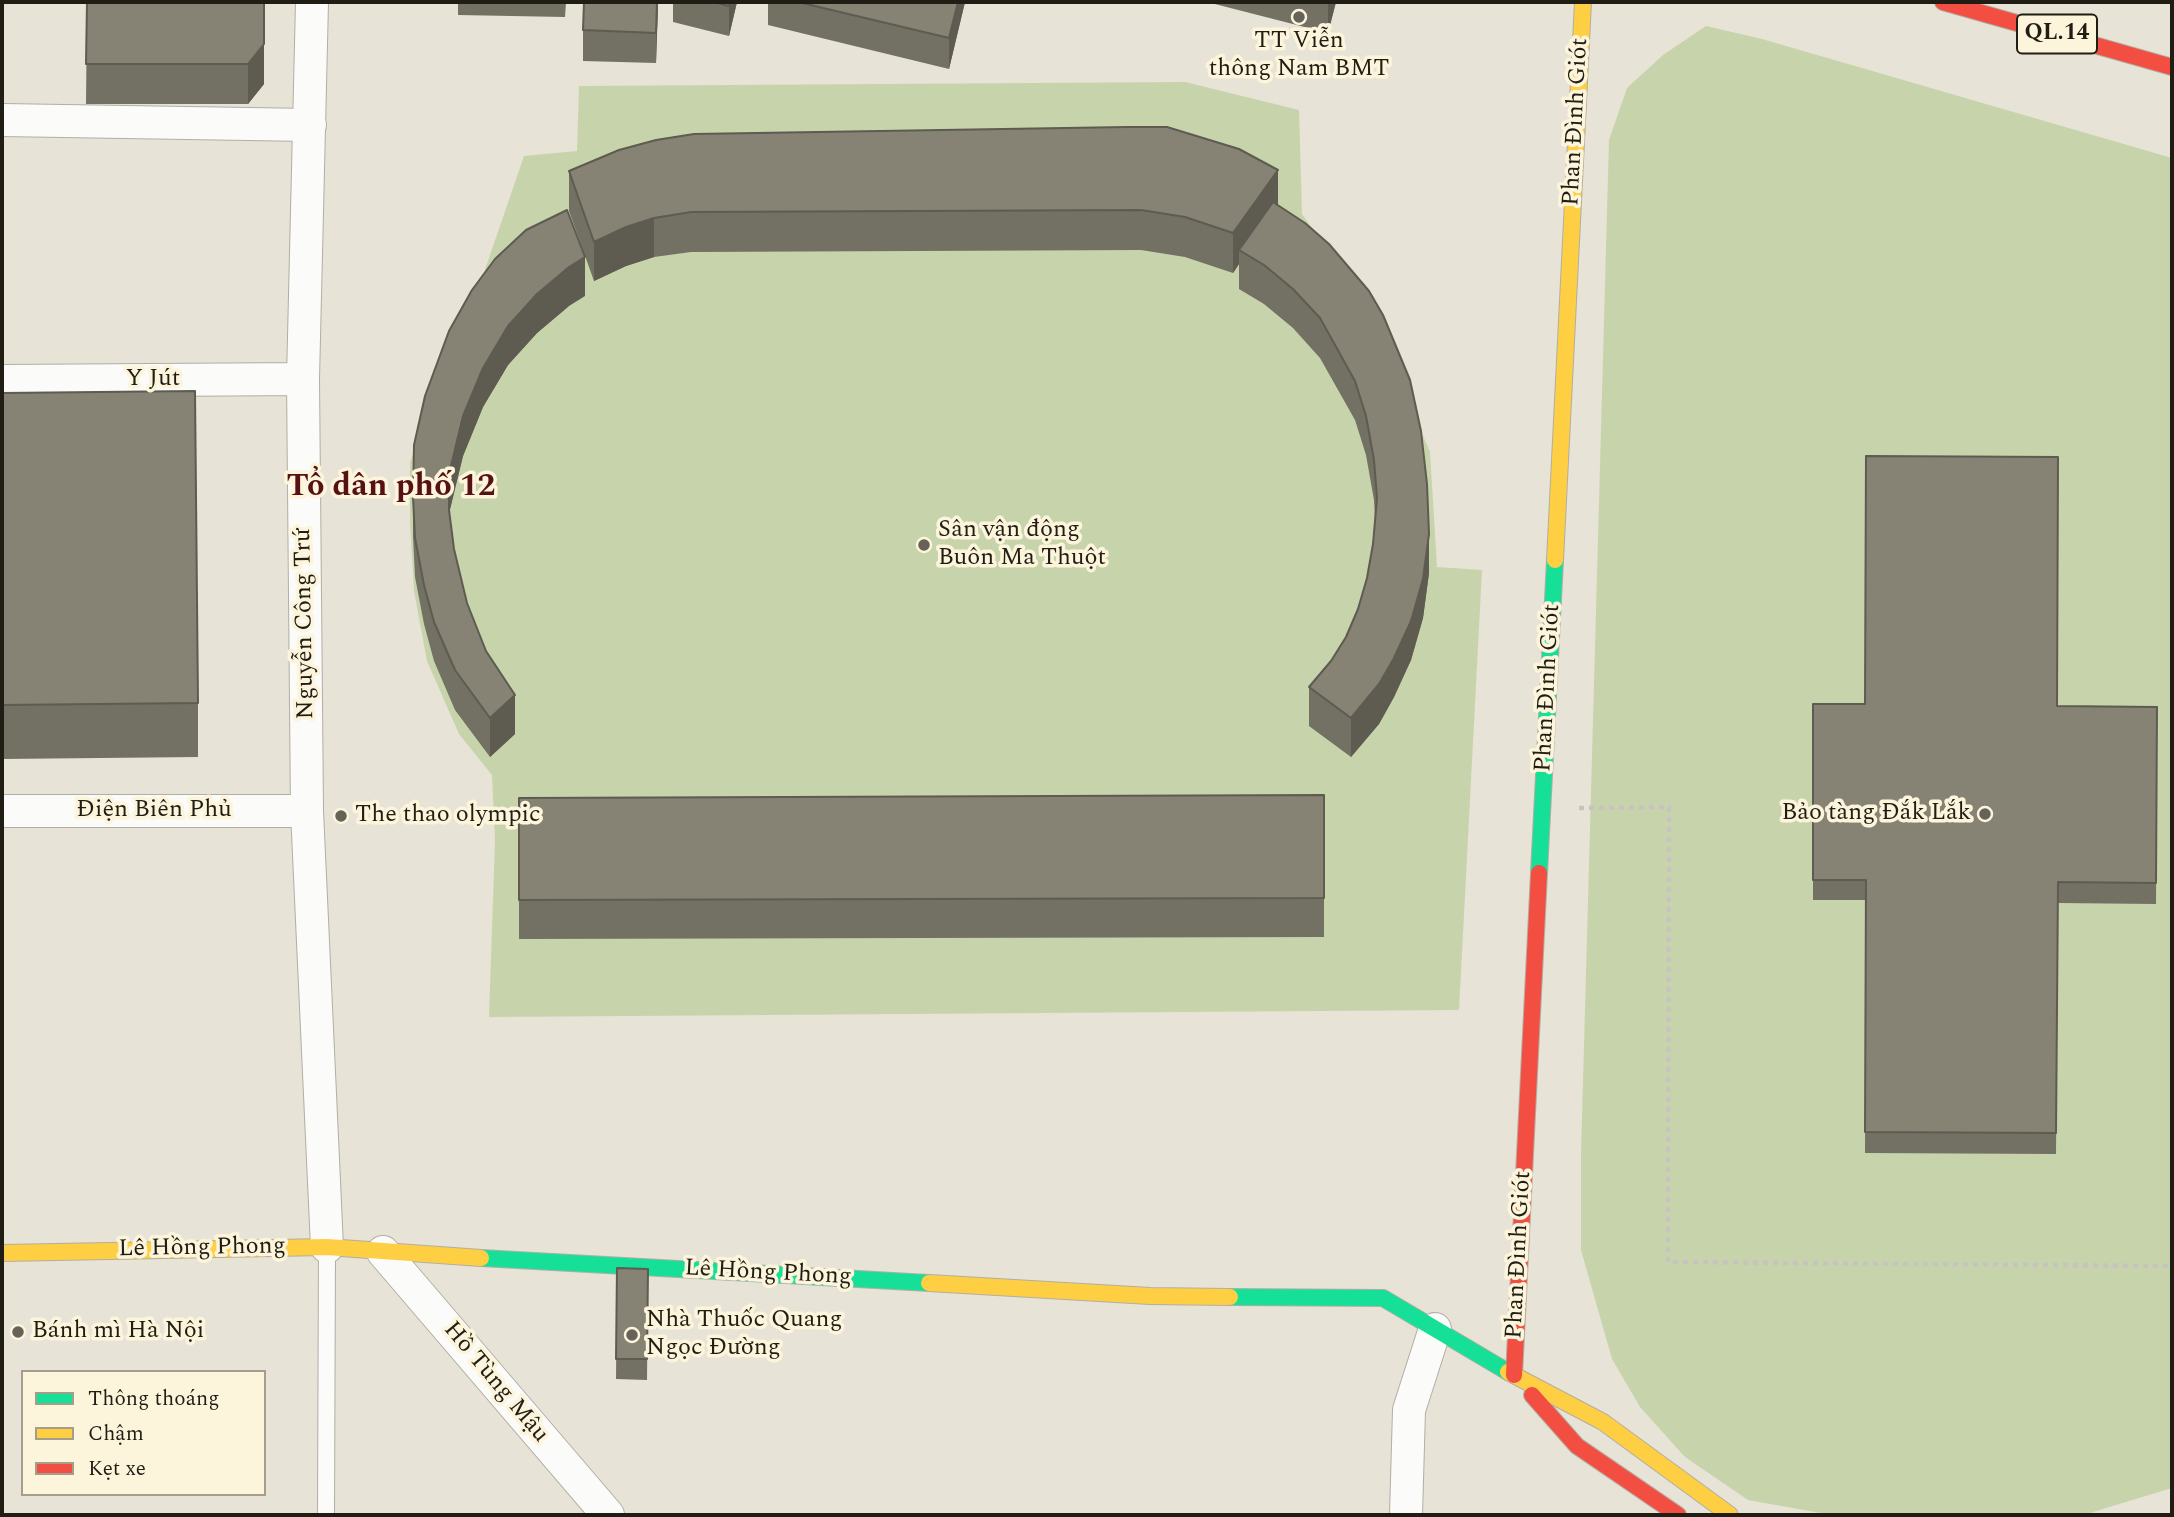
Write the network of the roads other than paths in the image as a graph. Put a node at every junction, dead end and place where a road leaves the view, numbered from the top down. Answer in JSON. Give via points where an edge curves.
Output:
{"nodes":[{"id":1,"x":312,"y":2,"type":"edge"},
{"id":2,"x":1583,"y":2,"type":"edge"},
{"id":3,"x":1942,"y":2,"type":"edge"},
{"id":4,"x":2172,"y":67,"type":"edge"},
{"id":5,"x":2,"y":120,"type":"edge"},
{"id":6,"x":310,"y":125,"type":"junction"},
{"id":7,"x":303,"y":379,"type":"junction"},
{"id":8,"x":2,"y":382,"type":"edge"},
{"id":9,"x":2,"y":811,"type":"edge"},
{"id":10,"x":307,"y":811,"type":"junction"},
{"id":11,"x":327,"y":1247,"type":"junction"},
{"id":12,"x":383,"y":1252,"type":"junction"},
{"id":13,"x":2,"y":1253,"type":"edge"},
{"id":14,"x":1436,"y":1329,"type":"junction"},
{"id":15,"x":1514,"y":1375,"type":"junction"},
{"id":16,"x":326,"y":1515,"type":"edge"},
{"id":17,"x":608,"y":1515,"type":"edge"},
{"id":18,"x":1406,"y":1515,"type":"edge"},
{"id":19,"x":1678,"y":1515,"type":"edge"},
{"id":20,"x":1730,"y":1515,"type":"edge"}],
"edges":[{"from":1,"to":6,"type":"street","name":"Nguyễn Công Trứ"},
{"from":2,"to":15,"type":"street","name":"Phan Đình Giót"},
{"from":3,"to":4,"type":"street","number":"QL.14"},
{"from":5,"to":6,"type":"street"},
{"from":6,"to":7,"type":"street","name":"Nguyễn Công Trứ"},
{"from":7,"to":8,"type":"street","name":"Y Jút"},
{"from":7,"to":10,"type":"street","name":"Nguyễn Công Trứ"},
{"from":9,"to":10,"type":"street","name":"Điện Biên Phủ"},
{"from":10,"to":11,"type":"street","name":"Nguyễn Công Trứ"},
{"from":11,"to":12,"type":"street","name":"Lê Hồng Phong"},
{"from":11,"to":13,"type":"street","name":"Lê Hồng Phong"},
{"from":11,"to":16,"type":"lane"},
{"from":12,"to":14,"type":"street","name":"Lê Hồng Phong","via":[[1150,1296],[1383,1298]]},
{"from":12,"to":17,"type":"street","name":"Hồ Tùng Mậu"},
{"from":14,"to":15,"type":"street","name":"Lê Hồng Phong"},
{"from":14,"to":18,"type":"street","via":[[1409,1410]]},
{"from":15,"to":19,"type":"street","name":"Lê Hồng Phong","via":[[1577,1446]]},
{"from":15,"to":20,"type":"street","name":"Lê Hồng Phong","via":[[1603,1422]]}]}
